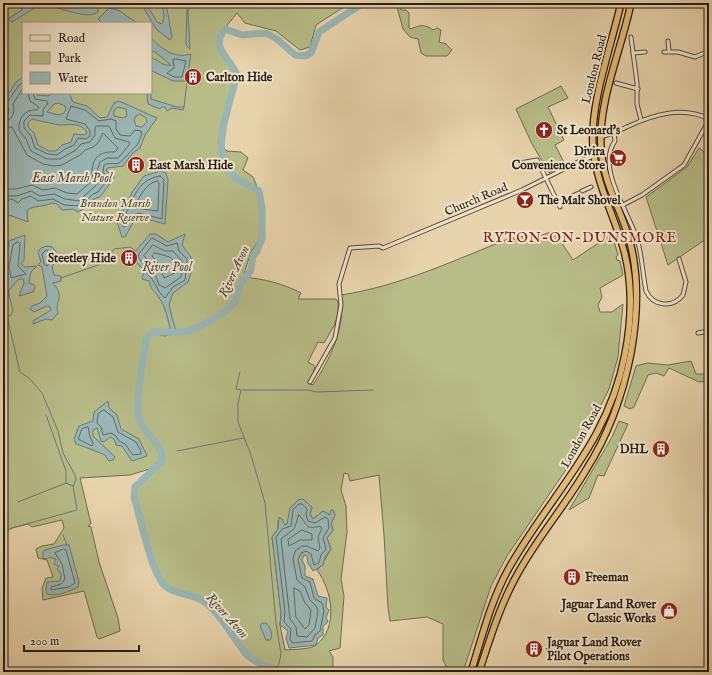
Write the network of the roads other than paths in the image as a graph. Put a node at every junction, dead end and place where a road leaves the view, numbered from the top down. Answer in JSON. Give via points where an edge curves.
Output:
{"nodes":[{"id":1,"x":621,"y":3,"type":"edge"},
{"id":2,"x":631,"y":3,"type":"edge"},
{"id":3,"x":631,"y":37,"type":"dead end"},
{"id":4,"x":668,"y":41,"type":"dead end"},
{"id":5,"x":669,"y":51,"type":"junction"},
{"id":6,"x":709,"y":51,"type":"edge"},
{"id":7,"x":645,"y":52,"type":"dead end"},
{"id":8,"x":664,"y":52,"type":"dead end"},
{"id":9,"x":633,"y":53,"type":"junction"},
{"id":10,"x":616,"y":83,"type":"dead end"},
{"id":11,"x":638,"y":89,"type":"junction"},
{"id":12,"x":641,"y":120,"type":"junction"},
{"id":13,"x":709,"y":120,"type":"edge"},
{"id":14,"x":614,"y":132,"type":"junction"},
{"id":15,"x":600,"y":136,"type":"junction"},
{"id":16,"x":600,"y":146,"type":"junction"},
{"id":17,"x":594,"y":156,"type":"junction"},
{"id":18,"x":520,"y":163,"type":"dead end"},
{"id":19,"x":545,"y":178,"type":"junction"},
{"id":20,"x":591,"y":187,"type":"dead end"},
{"id":21,"x":559,"y":202,"type":"junction"},
{"id":22,"x":623,"y":206,"type":"junction"},
{"id":23,"x":560,"y":208,"type":"dead end"},
{"id":24,"x":679,"y":259,"type":"dead end"},
{"id":25,"x":709,"y":331,"type":"edge"},
{"id":26,"x":698,"y":333,"type":"dead end"},
{"id":27,"x":310,"y":382,"type":"dead end"},
{"id":28,"x":470,"y":672,"type":"edge"},
{"id":29,"x":479,"y":672,"type":"edge"}],
"edges":[{"from":1,"to":17,"type":"highway","name":"London Road","via":[[594,117]]},
{"from":2,"to":15,"type":"highway","name":"London Road","via":[[602,118]]},
{"from":3,"to":9,"type":"street"},
{"from":4,"to":5,"type":"street"},
{"from":5,"to":6,"type":"street","via":[[695,57]]},
{"from":5,"to":8,"type":"street"},
{"from":7,"to":9,"type":"street"},
{"from":9,"to":11,"type":"street"},
{"from":10,"to":11,"type":"street"},
{"from":11,"to":12,"type":"street","via":[[637,104]]},
{"from":12,"to":13,"type":"street","via":[[672,113],[699,114]]},
{"from":12,"to":14,"type":"street"},
{"from":13,"to":22,"type":"street","via":[[684,165]]},
{"from":14,"to":15,"type":"street"},
{"from":14,"to":22,"type":"street","via":[[615,141],[609,153],[610,167],[613,183]]},
{"from":15,"to":16,"type":"highway","name":"London Road"},
{"from":16,"to":17,"type":"street"},
{"from":16,"to":29,"type":"highway","name":"London Road","via":[[606,181],[627,234],[634,263],[636,319],[625,377],[612,417],[587,469],[528,557],[507,594]]},
{"from":17,"to":19,"type":"street","name":"Church Road"},
{"from":17,"to":28,"type":"highway","name":"London Road","via":[[599,183],[627,263],[629,318],[622,370],[609,409],[594,442],[498,588]]},
{"from":18,"to":19,"type":"street","via":[[537,160]]},
{"from":19,"to":21,"type":"street"},
{"from":19,"to":27,"type":"street","name":"Church Road","via":[[382,248],[350,248],[339,284],[341,304],[335,338]]},
{"from":20,"to":21,"type":"street"},
{"from":21,"to":23,"type":"street"},
{"from":22,"to":24,"type":"street","via":[[638,241],[646,291],[656,302],[671,303],[683,295],[686,282]]},
{"from":25,"to":26,"type":"street"}]}
